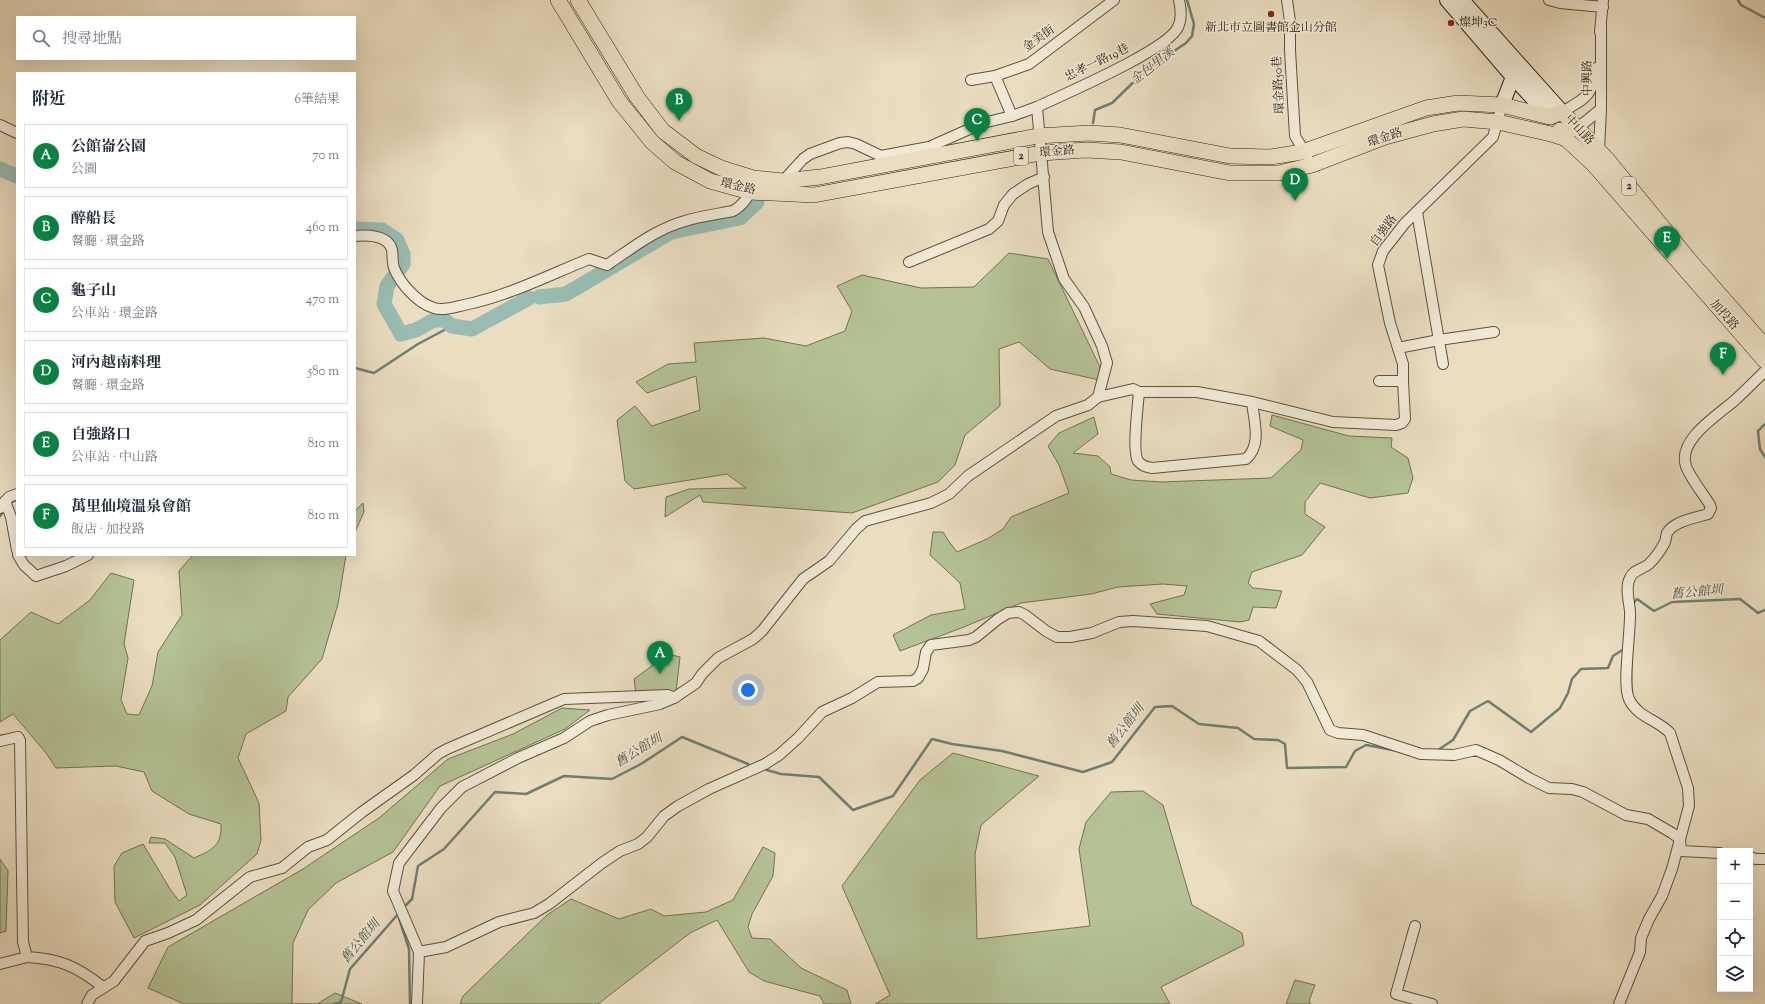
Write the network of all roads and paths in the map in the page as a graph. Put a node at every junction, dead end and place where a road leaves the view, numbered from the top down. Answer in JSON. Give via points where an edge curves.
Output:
{"nodes":[{"id":1,"x":558,"y":0,"type":"edge"},
{"id":2,"x":578,"y":0,"type":"edge"},
{"id":3,"x":1114,"y":0,"type":"edge"},
{"id":4,"x":1178,"y":0,"type":"edge"},
{"id":5,"x":1287,"y":0,"type":"edge"},
{"id":6,"x":1447,"y":0,"type":"edge"},
{"id":7,"x":1462,"y":0,"type":"edge"},
{"id":8,"x":1549,"y":0,"type":"edge"},
{"id":9,"x":1603,"y":3,"type":"edge"},
{"id":10,"x":1601,"y":26,"type":"junction"},
{"id":11,"x":995,"y":76,"type":"junction"},
{"id":12,"x":1513,"y":77,"type":"junction"},
{"id":13,"x":971,"y":80,"type":"dead end"},
{"id":14,"x":1502,"y":105,"type":"junction"},
{"id":15,"x":1037,"y":107,"type":"junction"},
{"id":16,"x":1601,"y":109,"type":"junction"},
{"id":17,"x":1556,"y":114,"type":"junction"},
{"id":18,"x":1012,"y":116,"type":"junction"},
{"id":19,"x":1498,"y":122,"type":"junction"},
{"id":20,"x":0,"y":125,"type":"edge"},
{"id":21,"x":1578,"y":128,"type":"junction"},
{"id":22,"x":16,"y":133,"type":"edge"},
{"id":23,"x":1038,"y":136,"type":"junction"},
{"id":24,"x":1566,"y":139,"type":"junction"},
{"id":25,"x":1599,"y":150,"type":"junction"},
{"id":26,"x":1304,"y":151,"type":"junction"},
{"id":27,"x":1041,"y":153,"type":"junction"},
{"id":28,"x":1312,"y":165,"type":"junction"},
{"id":29,"x":1044,"y":177,"type":"junction"},
{"id":30,"x":783,"y":180,"type":"junction"},
{"id":31,"x":752,"y":185,"type":"junction"},
{"id":32,"x":1418,"y":212,"type":"junction"},
{"id":33,"x":356,"y":236,"type":"edge"},
{"id":34,"x":909,"y":262,"type":"dead end"},
{"id":35,"x":1688,"y":266,"type":"junction"},
{"id":36,"x":1494,"y":332,"type":"dead end"},
{"id":37,"x":1439,"y":340,"type":"junction"},
{"id":38,"x":1765,"y":346,"type":"edge"},
{"id":39,"x":1398,"y":348,"type":"junction"},
{"id":40,"x":1765,"y":361,"type":"edge"},
{"id":41,"x":1444,"y":364,"type":"dead end"},
{"id":42,"x":1765,"y":371,"type":"edge"},
{"id":43,"x":1403,"y":380,"type":"junction"},
{"id":44,"x":1378,"y":381,"type":"dead end"},
{"id":45,"x":1139,"y":392,"type":"junction"},
{"id":46,"x":1098,"y":397,"type":"junction"},
{"id":47,"x":1252,"y":402,"type":"junction"},
{"id":48,"x":16,"y":494,"type":"edge"},
{"id":49,"x":3,"y":505,"type":"edge"},
{"id":50,"x":16,"y":545,"type":"edge"},
{"id":51,"x":19,"y":556,"type":"edge"},
{"id":52,"x":86,"y":556,"type":"edge"},
{"id":53,"x":674,"y":698,"type":"junction"},
{"id":54,"x":0,"y":740,"type":"edge"},
{"id":55,"x":1680,"y":839,"type":"junction"},
{"id":56,"x":1717,"y":853,"type":"edge"},
{"id":57,"x":1753,"y":858,"type":"edge"},
{"id":58,"x":1765,"y":859,"type":"edge"},
{"id":59,"x":1415,"y":926,"type":"dead end"},
{"id":60,"x":419,"y":952,"type":"junction"},
{"id":61,"x":27,"y":957,"type":"junction"},
{"id":62,"x":0,"y":964,"type":"edge"},
{"id":63,"x":103,"y":987,"type":"junction"},
{"id":64,"x":87,"y":1004,"type":"edge"},
{"id":65,"x":417,"y":1004,"type":"edge"},
{"id":66,"x":1432,"y":1004,"type":"edge"},
{"id":67,"x":1619,"y":1004,"type":"edge"}],
"edges":[{"from":1,"to":31,"type":"main road","name":"環金路","number":"2","via":[[619,101],[652,142],[675,162],[710,181]]},
{"from":2,"to":31,"type":"main road","name":"環金路","number":"2","via":[[637,97],[664,131],[696,156]]},
{"from":3,"to":11,"type":"street","name":"金美街","via":[[1029,64]]},
{"from":4,"to":15,"type":"street","name":"忠孝一路19巷","via":[[1181,11],[1178,27],[1168,40],[1129,63]]},
{"from":5,"to":26,"type":"street","name":"環金路50巷","via":[[1295,136]]},
{"from":6,"to":12,"type":"street","name":"中山路"},
{"from":7,"to":17,"type":"street","name":"中山路"},
{"from":8,"to":9,"type":"street","via":[[1560,3]]},
{"from":9,"to":10,"type":"street","name":"中興路"},
{"from":10,"to":16,"type":"street","name":"中興路"},
{"from":10,"to":17,"type":"street","name":"中興路","via":[[1594,80],[1586,98]]},
{"from":11,"to":13,"type":"street","name":"金美街"},
{"from":11,"to":18,"type":"street"},
{"from":12,"to":14,"type":"street"},
{"from":12,"to":17,"type":"street","name":"中山路"},
{"from":14,"to":17,"type":"main road","name":"環金路","number":"2"},
{"from":14,"to":19,"type":"street","name":"自強路"},
{"from":14,"to":26,"type":"main road","name":"環金路","number":"2","via":[[1458,103],[1426,108]]},
{"from":15,"to":18,"type":"street","name":"忠孝一路19巷"},
{"from":15,"to":23,"type":"street"},
{"from":16,"to":21,"type":"street","name":"中興路"},
{"from":16,"to":25,"type":"street"},
{"from":17,"to":21,"type":"main road","name":"中山路","number":"2"},
{"from":17,"to":24,"type":"main road"},
{"from":18,"to":30,"type":"street","name":"忠孝一路19巷","via":[[972,128],[929,147],[881,156],[856,144],[840,143],[803,158]]},
{"from":19,"to":24,"type":"main road","name":"環金路","number":"2"},
{"from":19,"to":28,"type":"main road","name":"環金路","number":"2","via":[[1463,119],[1433,124],[1385,137]]},
{"from":19,"to":32,"type":"street","name":"自強路","via":[[1493,137]]},
{"from":20,"to":22,"type":"street"},
{"from":21,"to":24,"type":"street","name":"中興路"},
{"from":21,"to":25,"type":"main road","name":"中山路","number":"2"},
{"from":23,"to":26,"type":"main road","name":"環金路","number":"2","via":[[1089,133],[1120,135],[1230,156],[1270,157]]},
{"from":23,"to":27,"type":"street"},
{"from":23,"to":30,"type":"main road","name":"環金路","number":"2","via":[[820,178]]},
{"from":24,"to":35,"type":"main road","name":"中山路","number":"2","via":[[1594,165]]},
{"from":25,"to":35,"type":"main road","name":"中山路","number":"2"},
{"from":26,"to":28,"type":"street","name":"環金路50巷"},
{"from":27,"to":28,"type":"main road","name":"環金路","number":"2","via":[[1086,150],[1121,152],[1230,173],[1279,173]]},
{"from":27,"to":29,"type":"street"},
{"from":27,"to":31,"type":"main road","name":"環金路","number":"2","via":[[814,195]]},
{"from":29,"to":34,"type":"street","via":[[1013,194],[1004,204],[998,221],[989,229]]},
{"from":29,"to":46,"type":"street","via":[[1048,232],[1064,279],[1084,307],[1107,363]]},
{"from":30,"to":31,"type":"main road","name":"環金路","number":"2"},
{"from":31,"to":33,"type":"street","via":[[740,207],[733,211],[686,220],[665,228],[607,265],[589,259],[490,300],[448,309],[434,308],[420,300],[397,274],[389,243],[378,237]]},
{"from":32,"to":37,"type":"street"},
{"from":32,"to":39,"type":"street","name":"自強路","via":[[1405,223],[1384,251],[1378,264]]},
{"from":35,"to":38,"type":"main road","name":"加投路","number":"2"},
{"from":35,"to":40,"type":"main road","name":"加投路","number":"2"},
{"from":36,"to":37,"type":"street"},
{"from":37,"to":39,"type":"street"},
{"from":37,"to":41,"type":"street"},
{"from":39,"to":43,"type":"street","name":"自強路","via":[[1403,364]]},
{"from":42,"to":55,"type":"street","via":[[1703,426],[1688,445],[1686,467],[1710,505],[1710,511],[1708,514],[1676,524],[1668,532],[1660,551],[1648,565],[1630,577],[1628,585],[1629,698],[1635,708],[1650,720],[1664,726],[1670,733],[1688,788],[1689,806]]},
{"from":43,"to":44,"type":"street"},
{"from":43,"to":47,"type":"street","name":"自強路","via":[[1405,419],[1396,425],[1334,422]]},
{"from":45,"to":46,"type":"street","via":[[1133,389]]},
{"from":45,"to":47,"type":"street","via":[[1198,392]]},
{"from":45,"to":47,"type":"street","via":[[1135,449],[1137,460],[1142,466],[1152,468],[1246,459],[1256,446]]},
{"from":46,"to":53,"type":"street","via":[[1088,405],[1056,416],[968,476],[949,494],[931,503],[865,521],[828,561],[803,579],[762,631],[718,658],[696,683]]},
{"from":48,"to":49,"type":"street","via":[[9,497]]},
{"from":49,"to":50,"type":"street","via":[[11,518]]},
{"from":51,"to":52,"type":"street","via":[[36,576]]},
{"from":53,"to":60,"type":"street","via":[[660,704],[590,721],[564,738],[462,787],[446,803],[399,863],[393,891]]},
{"from":53,"to":63,"type":"street","via":[[668,695],[564,699],[446,749],[327,840],[308,848],[282,868],[250,877],[196,920],[145,942],[114,980]]},
{"from":54,"to":61,"type":"street","via":[[18,737],[20,740],[23,942]]},
{"from":55,"to":56,"type":"street","via":[[1681,851]]},
{"from":55,"to":60,"type":"street","via":[[1648,819],[1626,815],[1583,792],[1549,788],[1476,750],[1454,755],[1421,754],[1363,736],[1330,730],[1307,682],[1298,670],[1259,641],[1207,626],[1133,621],[1119,622],[1092,633],[1057,637],[1019,612],[1008,613],[969,640],[931,644],[918,678],[913,681],[878,682],[822,712],[779,755],[678,806],[664,816],[642,840],[602,863],[534,913],[499,922],[446,948]]},
{"from":55,"to":67,"type":"street","via":[[1670,876],[1640,938],[1640,952]]},
{"from":57,"to":58,"type":"street"},
{"from":59,"to":66,"type":"street","via":[[1396,994]]},
{"from":60,"to":65,"type":"street"},
{"from":61,"to":62,"type":"street"},
{"from":61,"to":63,"type":"street","via":[[51,959],[83,971]]},
{"from":63,"to":64,"type":"street","via":[[92,995]]}]}
